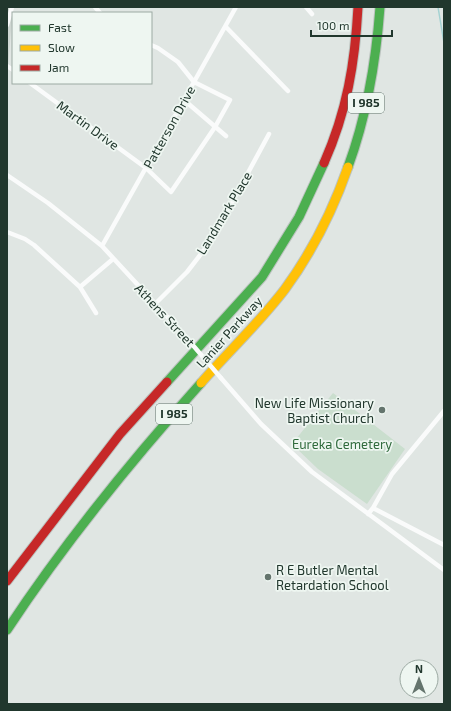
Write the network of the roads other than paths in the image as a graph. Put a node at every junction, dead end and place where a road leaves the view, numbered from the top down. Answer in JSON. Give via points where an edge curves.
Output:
{"nodes":[{"id":1,"x":12,"y":7,"type":"edge"},
{"id":2,"x":236,"y":7,"type":"edge"},
{"id":3,"x":306,"y":7,"type":"edge"},
{"id":4,"x":358,"y":7,"type":"edge"},
{"id":5,"x":380,"y":7,"type":"edge"},
{"id":6,"x":312,"y":14,"type":"dead end"},
{"id":7,"x":7,"y":25,"type":"edge"},
{"id":8,"x":226,"y":27,"type":"junction"},
{"id":9,"x":152,"y":45,"type":"edge"},
{"id":10,"x":194,"y":82,"type":"junction"},
{"id":11,"x":31,"y":84,"type":"edge"},
{"id":12,"x":288,"y":91,"type":"dead end"},
{"id":13,"x":184,"y":100,"type":"junction"},
{"id":14,"x":215,"y":127,"type":"junction"},
{"id":15,"x":269,"y":134,"type":"dead end"},
{"id":16,"x":226,"y":136,"type":"dead end"},
{"id":17,"x":146,"y":168,"type":"junction"},
{"id":18,"x":7,"y":175,"type":"edge"},
{"id":19,"x":7,"y":232,"type":"edge"},
{"id":20,"x":102,"y":246,"type":"junction"},
{"id":21,"x":113,"y":259,"type":"junction"},
{"id":22,"x":80,"y":287,"type":"junction"},
{"id":23,"x":155,"y":304,"type":"junction"},
{"id":24,"x":96,"y":313,"type":"dead end"},
{"id":25,"x":444,"y":411,"type":"edge"},
{"id":26,"x":374,"y":508,"type":"junction"},
{"id":27,"x":368,"y":514,"type":"junction"},
{"id":28,"x":444,"y":545,"type":"edge"},
{"id":29,"x":444,"y":570,"type":"edge"},
{"id":30,"x":7,"y":580,"type":"edge"},
{"id":31,"x":7,"y":630,"type":"edge"}],
"edges":[{"from":1,"to":7,"type":"street"},
{"from":2,"to":8,"type":"street","name":"Patterson Drive"},
{"from":3,"to":6,"type":"street"},
{"from":4,"to":30,"type":"highway","name":"Lanier Parkway","number":"I 985","via":[[352,75],[337,133],[299,217],[262,277],[120,434]]},
{"from":5,"to":31,"type":"highway","name":"Lanier Parkway","number":"I 985","via":[[379,36],[372,82],[355,146],[326,218],[293,276],[267,310],[213,368],[90,512]]},
{"from":8,"to":10,"type":"street","name":"Patterson Drive"},
{"from":8,"to":12,"type":"street"},
{"from":9,"to":10,"type":"street","via":[[178,62]]},
{"from":10,"to":13,"type":"street","name":"Patterson Drive"},
{"from":10,"to":14,"type":"street","via":[[230,100]]},
{"from":11,"to":17,"type":"street","name":"Martin Drive"},
{"from":13,"to":14,"type":"street"},
{"from":13,"to":17,"type":"street","name":"Patterson Drive"},
{"from":14,"to":16,"type":"street"},
{"from":14,"to":17,"type":"street","name":"Martin Drive","via":[[170,192]]},
{"from":15,"to":23,"type":"street","name":"Landmark Place","via":[[211,241],[187,272]]},
{"from":17,"to":20,"type":"street","name":"Patterson Drive"},
{"from":18,"to":20,"type":"street","name":"Athens Street","via":[[48,203]]},
{"from":19,"to":22,"type":"street","via":[[34,245]]},
{"from":20,"to":21,"type":"street","name":"Athens Street"},
{"from":21,"to":22,"type":"street"},
{"from":21,"to":23,"type":"street","name":"Athens Street"},
{"from":22,"to":24,"type":"street"},
{"from":23,"to":27,"type":"street","name":"Athens Street","bridge":true,"via":[[261,424],[312,472]]},
{"from":25,"to":26,"type":"street","via":[[392,474]]},
{"from":26,"to":27,"type":"street"},
{"from":26,"to":28,"type":"street"},
{"from":27,"to":29,"type":"street","name":"Athens Street"}]}
